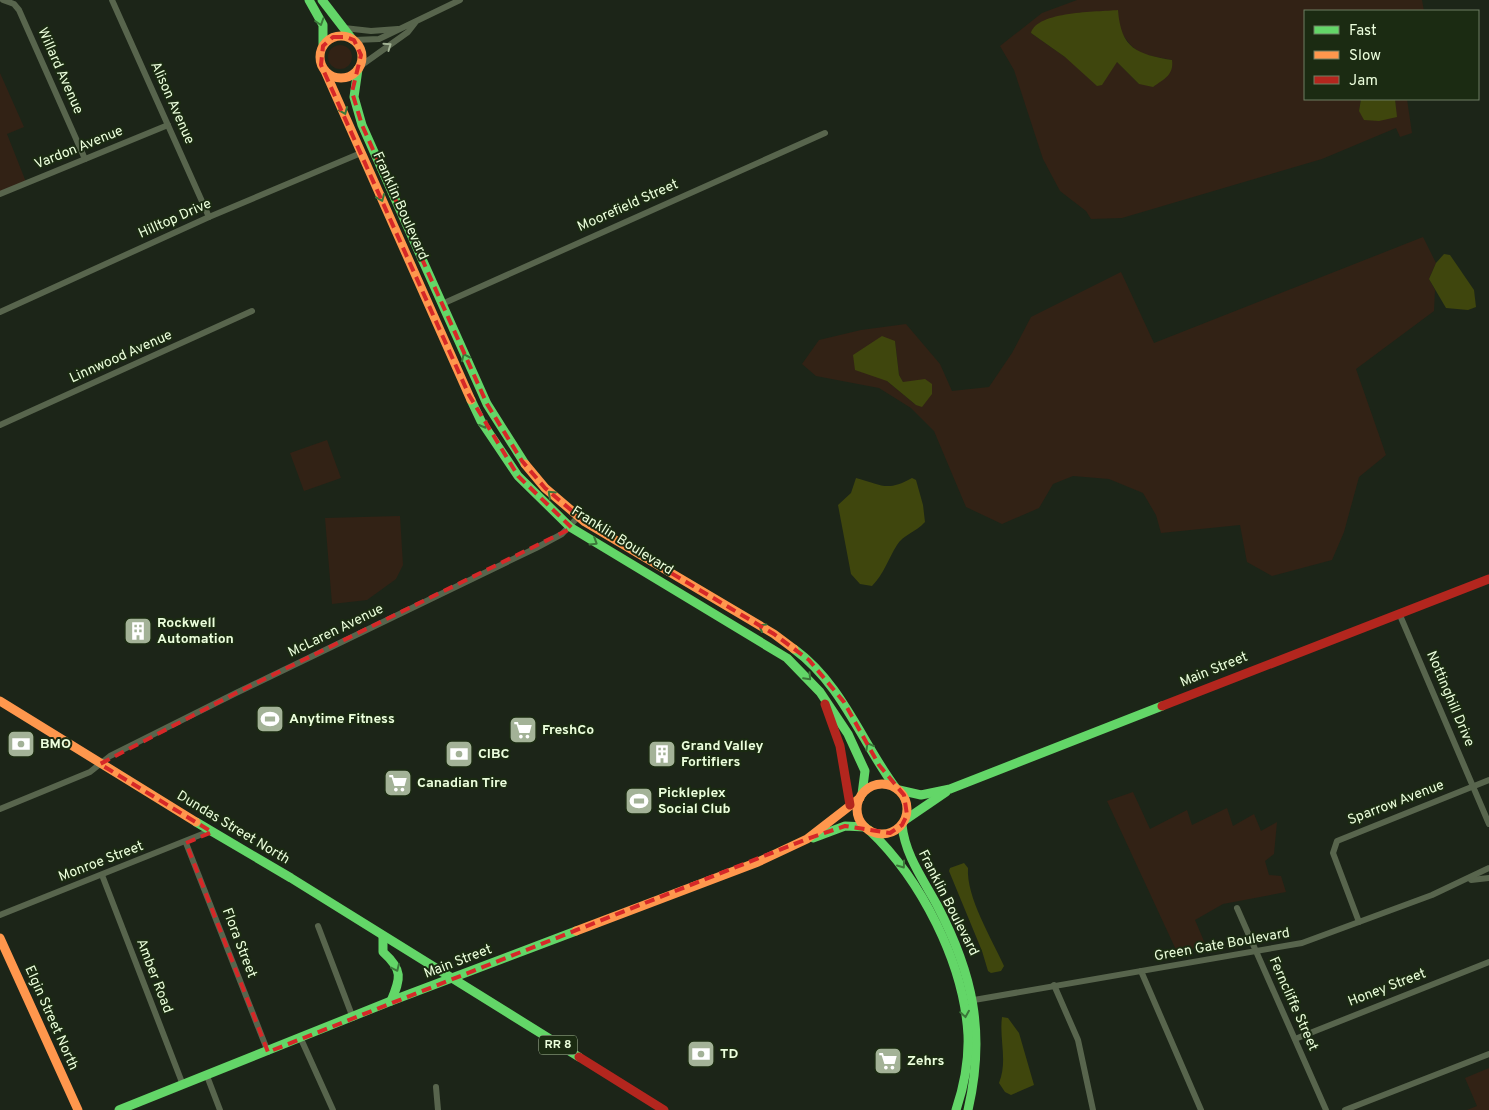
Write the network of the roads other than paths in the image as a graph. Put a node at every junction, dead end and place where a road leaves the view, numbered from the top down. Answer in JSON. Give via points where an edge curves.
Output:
{"nodes":[{"id":1,"x":3,"y":0,"type":"edge"},
{"id":2,"x":112,"y":0,"type":"edge"},
{"id":3,"x":309,"y":0,"type":"edge"},
{"id":4,"x":322,"y":0,"type":"edge"},
{"id":5,"x":460,"y":0,"type":"edge"},
{"id":6,"x":415,"y":23,"type":"junction"},
{"id":7,"x":344,"y":28,"type":"junction"},
{"id":8,"x":399,"y":29,"type":"junction"},
{"id":9,"x":353,"y":40,"type":"junction"},
{"id":10,"x":323,"y":46,"type":"junction"},
{"id":11,"x":359,"y":68,"type":"junction"},
{"id":12,"x":325,"y":71,"type":"junction"},
{"id":13,"x":168,"y":125,"type":"junction"},
{"id":14,"x":825,"y":133,"type":"dead end"},
{"id":15,"x":361,"y":153,"type":"junction"},
{"id":16,"x":85,"y":159,"type":"junction"},
{"id":17,"x":0,"y":194,"type":"edge"},
{"id":18,"x":209,"y":217,"type":"junction"},
{"id":19,"x":442,"y":304,"type":"junction"},
{"id":20,"x":252,"y":311,"type":"dead end"},
{"id":21,"x":0,"y":312,"type":"edge"},
{"id":22,"x":0,"y":425,"type":"edge"},
{"id":23,"x":578,"y":516,"type":"junction"},
{"id":24,"x":570,"y":527,"type":"junction"},
{"id":25,"x":1489,"y":579,"type":"edge"},
{"id":26,"x":1399,"y":613,"type":"junction"},
{"id":27,"x":820,"y":692,"type":"junction"},
{"id":28,"x":0,"y":701,"type":"edge"},
{"id":29,"x":100,"y":764,"type":"junction"},
{"id":30,"x":1489,"y":780,"type":"edge"},
{"id":31,"x":1473,"y":786,"type":"junction"},
{"id":32,"x":897,"y":788,"type":"junction"},
{"id":33,"x":950,"y":789,"type":"junction"},
{"id":34,"x":861,"y":796,"type":"junction"},
{"id":35,"x":850,"y":806,"type":"junction"},
{"id":36,"x":0,"y":809,"type":"edge"},
{"id":37,"x":903,"y":823,"type":"junction"},
{"id":38,"x":1489,"y":824,"type":"edge"},
{"id":39,"x":867,"y":829,"type":"junction"},
{"id":40,"x":210,"y":831,"type":"junction"},
{"id":41,"x":808,"y":839,"type":"junction"},
{"id":42,"x":186,"y":843,"type":"junction"},
{"id":43,"x":1489,"y":868,"type":"edge"},
{"id":44,"x":102,"y":876,"type":"junction"},
{"id":45,"x":1489,"y":878,"type":"edge"},
{"id":46,"x":1464,"y":881,"type":"junction"},
{"id":47,"x":1237,"y":908,"type":"dead end"},
{"id":48,"x":0,"y":915,"type":"edge"},
{"id":49,"x":1359,"y":922,"type":"junction"},
{"id":50,"x":318,"y":926,"type":"dead end"},
{"id":51,"x":383,"y":937,"type":"junction"},
{"id":52,"x":0,"y":938,"type":"edge"},
{"id":53,"x":1256,"y":952,"type":"junction"},
{"id":54,"x":1489,"y":962,"type":"edge"},
{"id":55,"x":1141,"y":971,"type":"junction"},
{"id":56,"x":452,"y":980,"type":"junction"},
{"id":57,"x":1054,"y":985,"type":"junction"},
{"id":58,"x":974,"y":1000,"type":"junction"},
{"id":59,"x":391,"y":1002,"type":"junction"},
{"id":60,"x":353,"y":1018,"type":"junction"},
{"id":61,"x":301,"y":1039,"type":"junction"},
{"id":62,"x":1295,"y":1039,"type":"junction"},
{"id":63,"x":268,"y":1052,"type":"junction"},
{"id":64,"x":1489,"y":1054,"type":"edge"},
{"id":65,"x":207,"y":1076,"type":"junction"},
{"id":66,"x":183,"y":1085,"type":"junction"},
{"id":67,"x":436,"y":1087,"type":"dead end"},
{"id":68,"x":78,"y":1110,"type":"edge"},
{"id":69,"x":119,"y":1110,"type":"edge"},
{"id":70,"x":220,"y":1110,"type":"edge"},
{"id":71,"x":333,"y":1110,"type":"edge"},
{"id":72,"x":438,"y":1110,"type":"edge"},
{"id":73,"x":664,"y":1110,"type":"edge"},
{"id":74,"x":956,"y":1110,"type":"edge"},
{"id":75,"x":968,"y":1110,"type":"edge"},
{"id":76,"x":1094,"y":1110,"type":"edge"},
{"id":77,"x":1201,"y":1110,"type":"edge"},
{"id":78,"x":1326,"y":1110,"type":"edge"},
{"id":79,"x":1346,"y":1110,"type":"edge"}],
"edges":[{"from":1,"to":16,"type":"street","name":"Willard Avenue","via":[[19,10]]},
{"from":2,"to":13,"type":"street","name":"Alison Avenue"},
{"from":3,"to":10,"type":"main road","one_way":true,"via":[[322,25]]},
{"from":4,"to":7,"type":"main road"},
{"from":5,"to":6,"type":"street"},
{"from":6,"to":8,"type":"street"},
{"from":11,"to":6,"type":"street","one_way":true,"via":[[408,32]]},
{"from":7,"to":8,"type":"street","via":[[371,31]]},
{"from":7,"to":9,"type":"main road"},
{"from":8,"to":9,"type":"street","via":[[379,39]]},
{"from":9,"to":10,"type":"main road","via":[[333,37]]},
{"from":9,"to":11,"type":"main road","via":[[361,55]]},
{"from":10,"to":12,"type":"main road","via":[[320,58]]},
{"from":11,"to":12,"type":"main road","via":[[343,78]]},
{"from":11,"to":19,"type":"main road","name":"Franklin Boulevard","via":[[353,82],[352,100]]},
{"from":12,"to":15,"type":"main road","name":"Franklin Boulevard","one_way":true},
{"from":13,"to":16,"type":"street","name":"Vardon Avenue"},
{"from":13,"to":18,"type":"street","name":"Alison Avenue"},
{"from":14,"to":19,"type":"street","name":"Moorefield Street"},
{"from":15,"to":18,"type":"street","name":"Hilltop Drive"},
{"from":15,"to":24,"type":"main road","name":"Franklin Boulevard","one_way":true,"via":[[481,421],[518,476]]},
{"from":16,"to":17,"type":"street","name":"Vardon Avenue"},
{"from":18,"to":21,"type":"street","name":"Hilltop Drive"},
{"from":23,"to":19,"type":"main road","name":"Franklin Boulevard","one_way":true,"via":[[545,488],[500,429]]},
{"from":20,"to":22,"type":"street","name":"Linnwood Avenue"},
{"from":23,"to":24,"type":"street","name":"McLaren Avenue"},
{"from":32,"to":23,"type":"main road","name":"Franklin Boulevard","one_way":true,"via":[[844,702],[808,660],[774,634]]},
{"from":24,"to":27,"type":"main road","name":"Franklin Boulevard","one_way":true,"via":[[787,658]]},
{"from":24,"to":29,"type":"street","name":"McLaren Avenue","via":[[536,548],[236,693]]},
{"from":25,"to":26,"type":"main road","name":"Main Street"},
{"from":26,"to":31,"type":"street","name":"Nottinghill Drive"},
{"from":26,"to":33,"type":"main road","name":"Main Street"},
{"from":27,"to":34,"type":"main road","name":"Franklin Boulevard","via":[[863,763],[865,781]]},
{"from":27,"to":35,"type":"main road","via":[[837,733]]},
{"from":28,"to":29,"type":"main road","name":"Dundas Street North","number":"RR 8"},
{"from":29,"to":36,"type":"street","name":"McLaren Avenue","via":[[90,772]]},
{"from":29,"to":40,"type":"main road","name":"Dundas Street North","number":"RR 8"},
{"from":30,"to":31,"type":"street","name":"Sparrow Avenue"},
{"from":31,"to":38,"type":"street","name":"Nottinghill Drive"},
{"from":31,"to":49,"type":"street","name":"Sparrow Avenue","via":[[1337,840],[1333,853]]},
{"from":32,"to":33,"type":"main road","name":"Main Street","via":[[922,795]]},
{"from":32,"to":34,"type":"main road","via":[[878,784]]},
{"from":32,"to":37,"type":"main road","via":[[907,801]]},
{"from":33,"to":37,"type":"main road","name":"Main Street"},
{"from":34,"to":35,"type":"main road","name":"Main Street"},
{"from":34,"to":39,"type":"main road","via":[[857,812]]},
{"from":35,"to":41,"type":"main road","name":"Main Street"},
{"from":37,"to":39,"type":"main road","via":[[890,833]]},
{"from":37,"to":58,"type":"main road","name":"Franklin Boulevard","via":[[907,852],[947,926]]},
{"from":39,"to":41,"type":"main road","name":"Main Street","via":[[845,826]]},
{"from":39,"to":74,"type":"main road","name":"Franklin Boulevard","one_way":true,"via":[[886,846],[910,878],[958,981],[968,1034],[966,1071]]},
{"from":40,"to":42,"type":"street","name":"Monroe Street"},
{"from":40,"to":51,"type":"main road","name":"Dundas Street North","number":"RR 8"},
{"from":41,"to":56,"type":"main road","name":"Main Street","via":[[758,862]]},
{"from":42,"to":44,"type":"street","name":"Monroe Street"},
{"from":42,"to":63,"type":"street","name":"Flora Street"},
{"from":43,"to":46,"type":"street","name":"Green Gate Boulevard"},
{"from":44,"to":48,"type":"street","name":"Monroe Street"},
{"from":44,"to":66,"type":"street","name":"Amber Road"},
{"from":45,"to":46,"type":"street","name":"Green Gate Boulevard"},
{"from":46,"to":49,"type":"street","name":"Green Gate Boulevard"},
{"from":47,"to":53,"type":"street","name":"Ferncliffe Street"},
{"from":49,"to":53,"type":"street","name":"Green Gate Boulevard","via":[[1302,943]]},
{"from":50,"to":60,"type":"street"},
{"from":51,"to":56,"type":"main road","name":"Dundas Street North","number":"RR 8"},
{"from":51,"to":59,"type":"main road","one_way":true,"via":[[383,952],[400,972]]},
{"from":52,"to":68,"type":"main road","name":"Elgin Street North"},
{"from":53,"to":55,"type":"street","name":"Green Gate Boulevard"},
{"from":53,"to":62,"type":"street","name":"Ferncliffe Street"},
{"from":54,"to":62,"type":"street","name":"Honey Street"},
{"from":55,"to":57,"type":"street","name":"Green Gate Boulevard"},
{"from":55,"to":77,"type":"street"},
{"from":56,"to":59,"type":"main road","name":"Main Street"},
{"from":56,"to":73,"type":"main road","number":"RR 8"},
{"from":57,"to":58,"type":"street","name":"Green Gate Boulevard"},
{"from":57,"to":76,"type":"street","via":[[1078,1040]]},
{"from":58,"to":75,"type":"main road","name":"Franklin Boulevard","via":[[979,1053]]},
{"from":59,"to":60,"type":"main road","name":"Main Street"},
{"from":60,"to":61,"type":"main road","name":"Main Street"},
{"from":61,"to":63,"type":"main road","name":"Main Street"},
{"from":61,"to":71,"type":"street"},
{"from":62,"to":78,"type":"street","name":"Ferncliffe Street"},
{"from":63,"to":65,"type":"main road","name":"Main Street"},
{"from":64,"to":79,"type":"street"},
{"from":65,"to":66,"type":"main road","name":"Main Street"},
{"from":65,"to":70,"type":"street"},
{"from":66,"to":69,"type":"main road","name":"Main Street"},
{"from":67,"to":72,"type":"street"}]}
